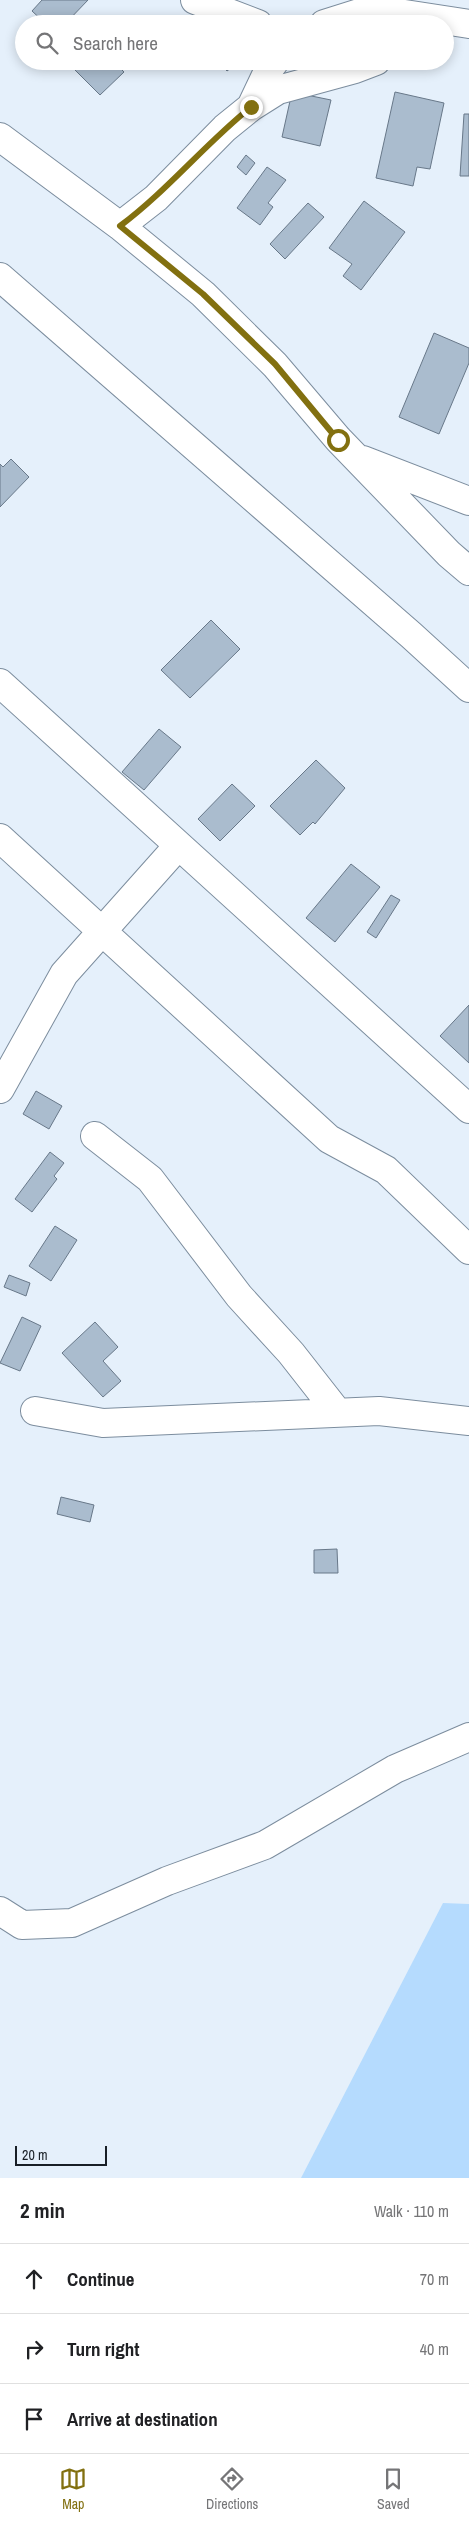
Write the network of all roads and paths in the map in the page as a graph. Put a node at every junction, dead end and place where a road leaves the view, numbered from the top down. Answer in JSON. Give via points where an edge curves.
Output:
{"nodes":[{"id":1,"x":195,"y":0,"type":"edge"},
{"id":2,"x":369,"y":5,"type":"edge"},
{"id":3,"x":234,"y":15,"type":"edge"},
{"id":4,"x":345,"y":15,"type":"edge"},
{"id":5,"x":422,"y":15,"type":"edge"},
{"id":6,"x":454,"y":21,"type":"edge"},
{"id":7,"x":469,"y":24,"type":"edge"},
{"id":8,"x":469,"y":29,"type":"edge"},
{"id":9,"x":454,"y":34,"type":"edge"},
{"id":10,"x":269,"y":70,"type":"edge"},
{"id":11,"x":351,"y":70,"type":"edge"},
{"id":12,"x":251,"y":107,"type":"junction"},
{"id":13,"x":0,"y":136,"type":"edge"},
{"id":14,"x":120,"y":226,"type":"junction"},
{"id":15,"x":0,"y":277,"type":"edge"},
{"id":16,"x":356,"y":457,"type":"junction"},
{"id":17,"x":469,"y":501,"type":"edge"},
{"id":18,"x":469,"y":571,"type":"edge"},
{"id":19,"x":0,"y":683,"type":"edge"},
{"id":20,"x":469,"y":688,"type":"edge"},
{"id":21,"x":0,"y":838,"type":"edge"},
{"id":22,"x":178,"y":846,"type":"junction"},
{"id":23,"x":102,"y":932,"type":"junction"},
{"id":24,"x":0,"y":1089,"type":"edge"},
{"id":25,"x":469,"y":1109,"type":"edge"},
{"id":26,"x":95,"y":1136,"type":"dead end"},
{"id":27,"x":469,"y":1250,"type":"edge"},
{"id":28,"x":35,"y":1411,"type":"dead end"},
{"id":29,"x":338,"y":1413,"type":"junction"},
{"id":30,"x":469,"y":1421,"type":"edge"},
{"id":31,"x":469,"y":1737,"type":"edge"},
{"id":32,"x":0,"y":1911,"type":"edge"}],
"edges":[{"from":1,"to":3,"type":"street"},
{"from":2,"to":4,"type":"street"},
{"from":2,"to":5,"type":"street"},
{"from":6,"to":7,"type":"street"},
{"from":8,"to":9,"type":"street"},
{"from":10,"to":12,"type":"street"},
{"from":11,"to":12,"type":"street","via":[[278,90]]},
{"from":12,"to":14,"type":"street","via":[[225,128],[156,198]]},
{"from":13,"to":14,"type":"street"},
{"from":14,"to":16,"type":"street","via":[[203,294],[255,345]]},
{"from":15,"to":20,"type":"street"},
{"from":16,"to":17,"type":"street"},
{"from":16,"to":18,"type":"street","via":[[448,554]]},
{"from":19,"to":22,"type":"street"},
{"from":21,"to":23,"type":"street"},
{"from":22,"to":23,"type":"street"},
{"from":22,"to":25,"type":"street"},
{"from":23,"to":24,"type":"street","via":[[64,974]]},
{"from":23,"to":27,"type":"street","via":[[328,1139],[386,1170]]},
{"from":26,"to":29,"type":"street","via":[[150,1179],[239,1296],[291,1353]]},
{"from":28,"to":29,"type":"street","via":[[103,1423]]},
{"from":29,"to":30,"type":"street","via":[[379,1411]]},
{"from":31,"to":32,"type":"street","via":[[394,1769],[265,1845],[167,1881],[72,1923],[22,1925]]}]}
